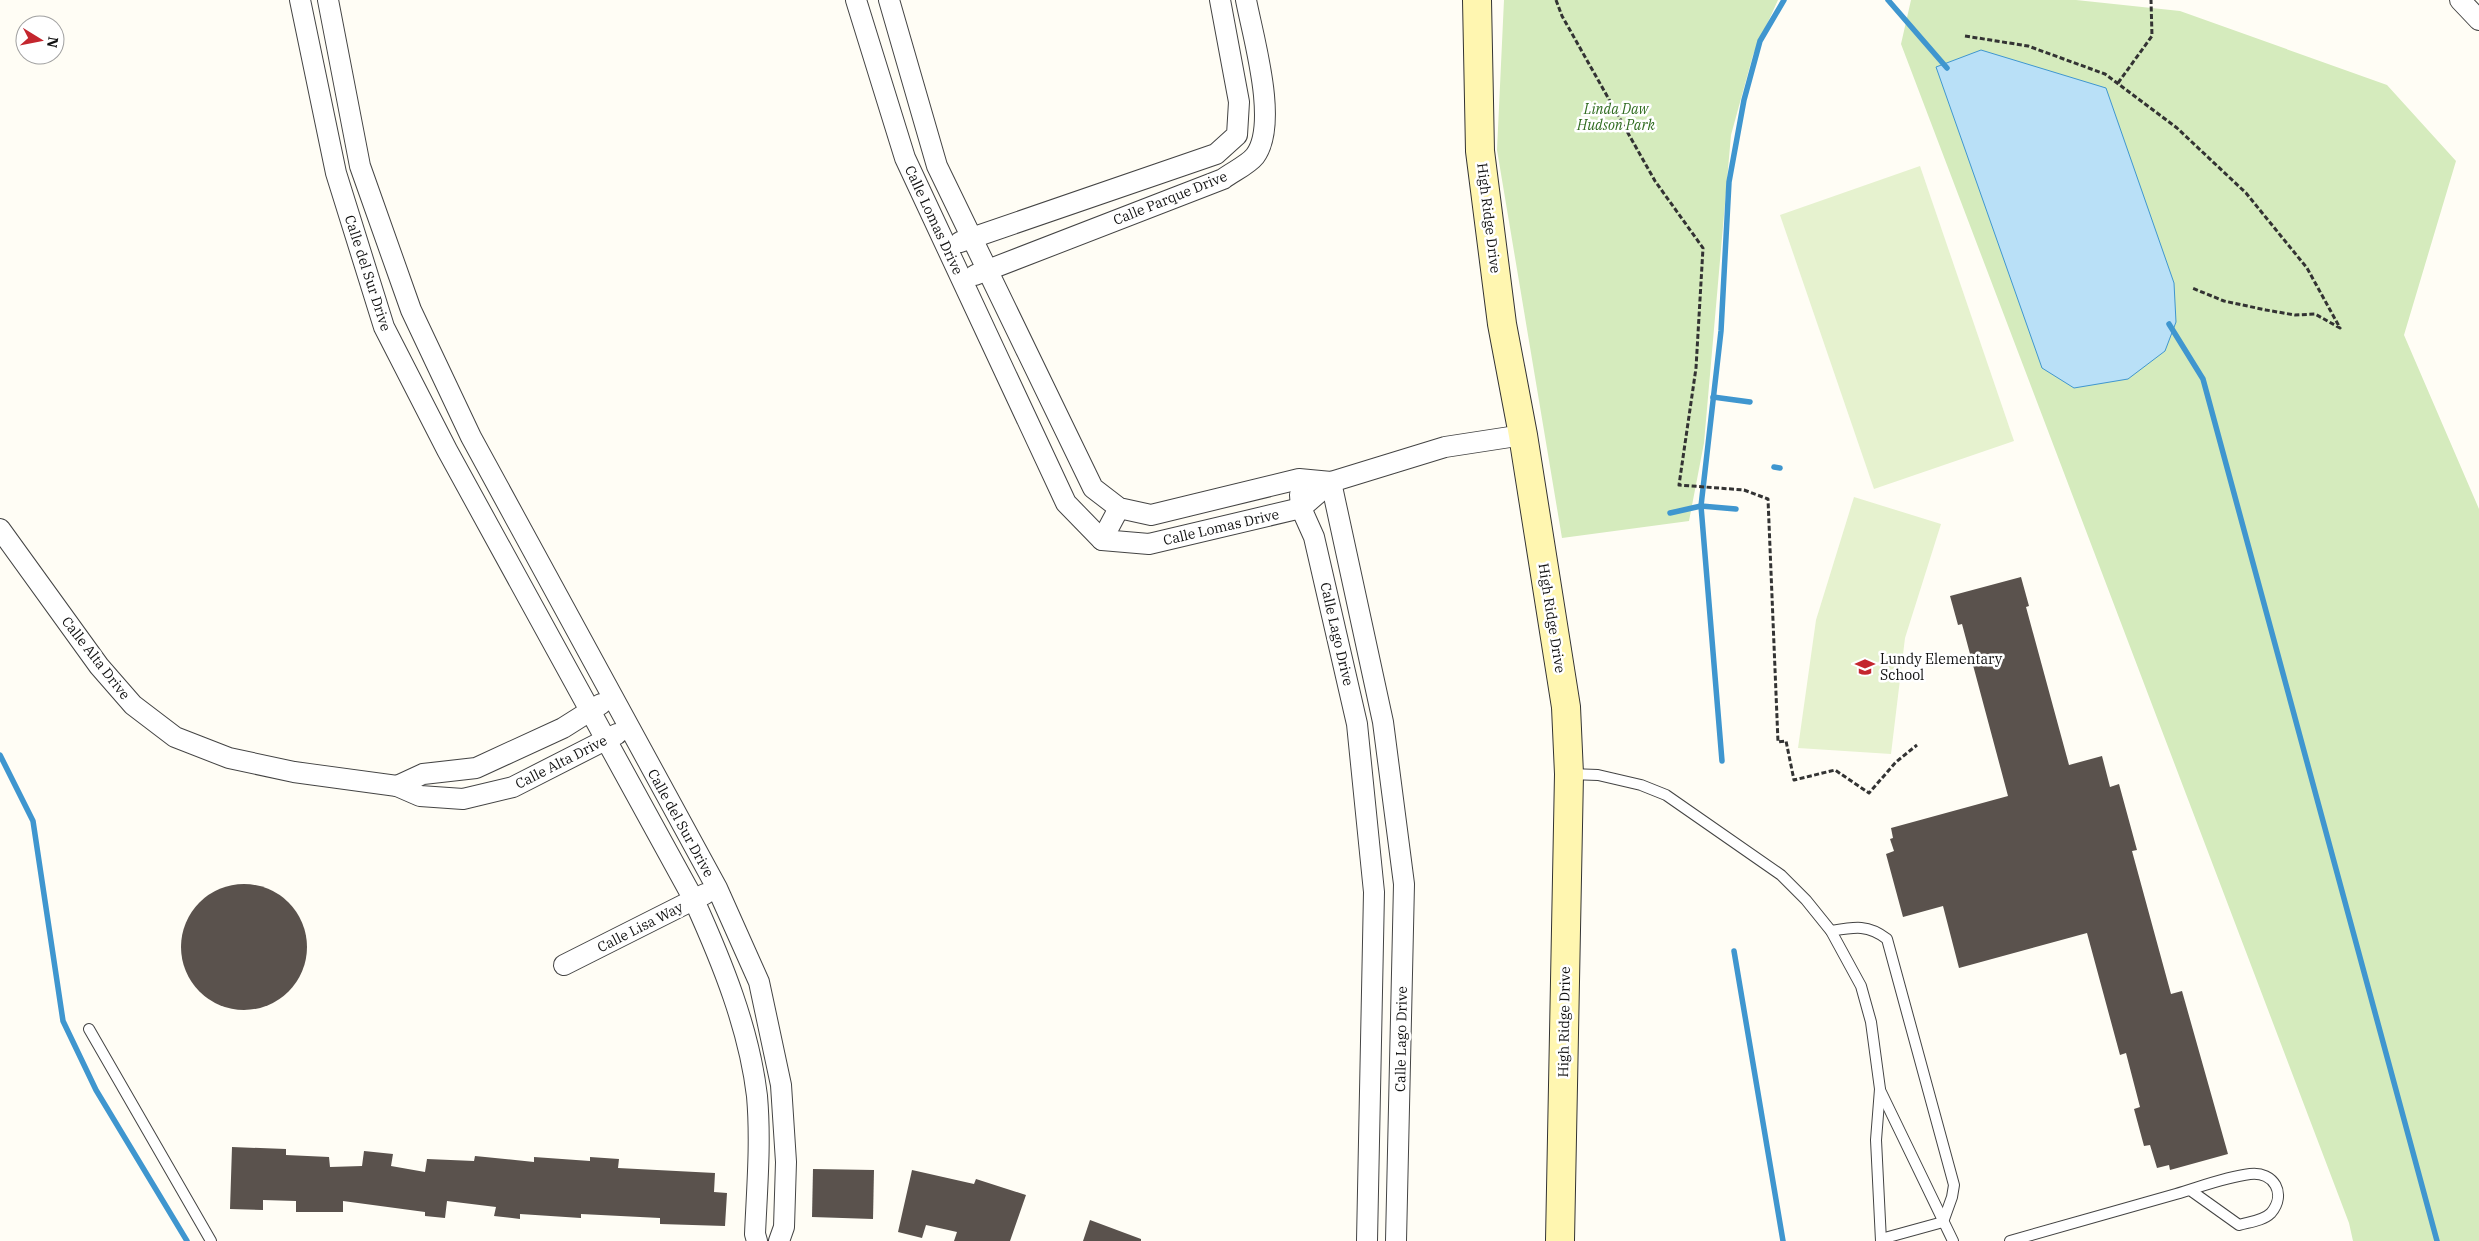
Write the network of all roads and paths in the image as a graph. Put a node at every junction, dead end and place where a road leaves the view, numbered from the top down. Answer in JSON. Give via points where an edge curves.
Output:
{"nodes":[{"id":1,"x":300,"y":0,"type":"edge"},
{"id":2,"x":328,"y":0,"type":"edge"},
{"id":3,"x":856,"y":0,"type":"edge"},
{"id":4,"x":889,"y":0,"type":"edge"},
{"id":5,"x":1220,"y":0,"type":"edge"},
{"id":6,"x":1246,"y":0,"type":"edge"},
{"id":7,"x":1477,"y":0,"type":"edge"},
{"id":8,"x":1556,"y":0,"type":"edge"},
{"id":9,"x":2151,"y":0,"type":"edge"},
{"id":10,"x":2460,"y":0,"type":"edge"},
{"id":11,"x":2479,"y":20,"type":"edge"},
{"id":12,"x":1965,"y":36,"type":"dead end"},
{"id":13,"x":2118,"y":83,"type":"junction"},
{"id":14,"x":1237,"y":135,"type":"junction"},
{"id":15,"x":1260,"y":142,"type":"junction"},
{"id":16,"x":360,"y":166,"type":"junction"},
{"id":17,"x":336,"y":174,"type":"junction"},
{"id":18,"x":972,"y":238,"type":"junction"},
{"id":19,"x":946,"y":247,"type":"junction"},
{"id":20,"x":987,"y":270,"type":"junction"},
{"id":21,"x":961,"y":280,"type":"junction"},
{"id":22,"x":2192,"y":288,"type":"dead end"},
{"id":23,"x":1059,"y":418,"type":"junction"},
{"id":24,"x":1033,"y":432,"type":"junction"},
{"id":25,"x":1523,"y":435,"type":"junction"},
{"id":26,"x":472,"y":438,"type":"junction"},
{"id":27,"x":447,"y":450,"type":"junction"},
{"id":28,"x":1299,"y":478,"type":"junction"},
{"id":29,"x":1331,"y":482,"type":"junction"},
{"id":30,"x":1119,"y":508,"type":"junction"},
{"id":31,"x":1302,"y":508,"type":"junction"},
{"id":32,"x":0,"y":529,"type":"edge"},
{"id":33,"x":1102,"y":540,"type":"junction"},
{"id":34,"x":612,"y":696,"type":"junction"},
{"id":35,"x":590,"y":711,"type":"junction"},
{"id":36,"x":629,"y":727,"type":"junction"},
{"id":37,"x":606,"y":741,"type":"junction"},
{"id":38,"x":1917,"y":745,"type":"dead end"},
{"id":39,"x":459,"y":770,"type":"junction"},
{"id":40,"x":1569,"y":774,"type":"junction"},
{"id":41,"x":397,"y":786,"type":"junction"},
{"id":42,"x":1392,"y":790,"type":"junction"},
{"id":43,"x":1364,"y":793,"type":"junction"},
{"id":44,"x":463,"y":799,"type":"junction"},
{"id":45,"x":717,"y":888,"type":"junction"},
{"id":46,"x":694,"y":900,"type":"junction"},
{"id":47,"x":1831,"y":931,"type":"junction"},
{"id":48,"x":564,"y":965,"type":"dead end"},
{"id":49,"x":89,"y":1030,"type":"dead end"},
{"id":50,"x":1880,"y":1089,"type":"junction"},
{"id":51,"x":1370,"y":1108,"type":"junction"},
{"id":52,"x":1399,"y":1110,"type":"junction"},
{"id":53,"x":2190,"y":1190,"type":"junction"},
{"id":54,"x":1943,"y":1222,"type":"junction"},
{"id":55,"x":1881,"y":1240,"type":"edge"},
{"id":56,"x":211,"y":1241,"type":"edge"},
{"id":57,"x":757,"y":1241,"type":"edge"},
{"id":58,"x":779,"y":1241,"type":"edge"},
{"id":59,"x":1367,"y":1241,"type":"edge"},
{"id":60,"x":1396,"y":1241,"type":"edge"},
{"id":61,"x":1560,"y":1241,"type":"edge"},
{"id":62,"x":1953,"y":1241,"type":"edge"},
{"id":63,"x":2010,"y":1241,"type":"edge"}],
"edges":[{"from":1,"to":17,"type":"street","name":"Calle del Sur Drive"},
{"from":2,"to":16,"type":"street","name":"Calle del Sur Drive"},
{"from":3,"to":19,"type":"street","name":"Calle Lomas Drive","via":[[905,158]]},
{"from":4,"to":18,"type":"street","name":"Calle Lomas Drive","via":[[937,166]]},
{"from":5,"to":14,"type":"street","via":[[1238,102]]},
{"from":6,"to":15,"type":"street","name":"Calle Parque Drive","via":[[1264,96],[1265,130]]},
{"from":7,"to":25,"type":"street","name":"High Ridge Drive","via":[[1480,151],[1502,324]]},
{"from":8,"to":38,"type":"path","via":[[1655,181],[1703,248],[1696,368],[1679,485],[1744,490],[1768,499],[1778,742],[1786,741],[1794,780],[1835,770],[1869,793],[1896,762]]},
{"from":9,"to":13,"type":"path","via":[[2152,36]]},
{"from":10,"to":11,"type":"street"},
{"from":12,"to":13,"type":"path","via":[[2028,46],[2105,74]]},
{"from":13,"to":22,"type":"path","via":[[2178,128],[2246,193],[2307,268],[2340,328],[2315,314],[2295,315],[2241,305]]},
{"from":14,"to":15,"type":"street"},
{"from":14,"to":18,"type":"street","name":"Calle Parque Drive","via":[[1216,154]]},
{"from":15,"to":20,"type":"street","name":"Calle Parque Drive","via":[[1255,156],[1223,179]]},
{"from":16,"to":17,"type":"street"},
{"from":16,"to":26,"type":"street","name":"Calle del Sur Drive","via":[[411,310]]},
{"from":17,"to":27,"type":"street","name":"Calle del Sur Drive","via":[[384,327]]},
{"from":18,"to":19,"type":"street","name":"Calle Parque Drive"},
{"from":18,"to":20,"type":"street","name":"Calle Lomas Drive"},
{"from":19,"to":21,"type":"street","name":"Calle Lomas Drive"},
{"from":20,"to":21,"type":"street","name":"Calle Parque Drive"},
{"from":20,"to":23,"type":"street","name":"Calle Lomas Drive"},
{"from":21,"to":24,"type":"street","name":"Calle Lomas Drive"},
{"from":23,"to":24,"type":"street"},
{"from":23,"to":30,"type":"street","name":"Calle Lomas Drive","via":[[1093,488]]},
{"from":24,"to":33,"type":"street","name":"Calle Lomas Drive","via":[[1066,502]]},
{"from":25,"to":29,"type":"street","name":"Calle Lomas Drive","via":[[1445,447]]},
{"from":25,"to":40,"type":"street","name":"High Ridge Drive","via":[[1566,707]]},
{"from":26,"to":27,"type":"street"},
{"from":26,"to":34,"type":"street","name":"Calle del Sur Drive"},
{"from":27,"to":35,"type":"street","name":"Calle del Sur Drive"},
{"from":28,"to":29,"type":"street","name":"Calle Lomas Drive"},
{"from":28,"to":30,"type":"street","name":"Calle Lomas Drive","via":[[1151,515]]},
{"from":28,"to":31,"type":"street","name":"Calle Lago Drive"},
{"from":29,"to":31,"type":"street","name":"Calle Lomas Drive"},
{"from":29,"to":42,"type":"street","name":"Calle Lago Drive","via":[[1383,722]]},
{"from":30,"to":33,"type":"street"},
{"from":31,"to":33,"type":"street","name":"Calle Lomas Drive","via":[[1149,544]]},
{"from":31,"to":43,"type":"street","name":"Calle Lago Drive","via":[[1314,537],[1357,724]]},
{"from":32,"to":41,"type":"street","name":"Calle Alta Drive","via":[[132,705],[175,737],[229,758],[294,772]]},
{"from":34,"to":35,"type":"street"},
{"from":34,"to":36,"type":"street","name":"Calle del Sur Drive"},
{"from":35,"to":37,"type":"street","name":"Calle del Sur Drive"},
{"from":35,"to":39,"type":"street","via":[[521,749],[476,768]]},
{"from":36,"to":37,"type":"street","name":"Calle Alta Drive"},
{"from":36,"to":45,"type":"street","name":"Calle del Sur Drive"},
{"from":37,"to":44,"type":"street","name":"Calle Alta Drive","via":[[513,787]]},
{"from":37,"to":46,"type":"street","name":"Calle del Sur Drive"},
{"from":39,"to":41,"type":"street","via":[[423,774]]},
{"from":39,"to":44,"type":"street"},
{"from":40,"to":47,"type":"lane","via":[[1598,775],[1641,785],[1666,795],[1781,875]]},
{"from":40,"to":61,"type":"street","name":"High Ridge Drive"},
{"from":41,"to":44,"type":"street","name":"Calle Alta Drive","via":[[420,796]]},
{"from":42,"to":43,"type":"street"},
{"from":42,"to":52,"type":"street","name":"Calle Lago Drive","via":[[1404,884]]},
{"from":43,"to":51,"type":"street","name":"Calle Lago Drive","via":[[1374,892]]},
{"from":45,"to":46,"type":"street","name":"Calle Lisa Way"},
{"from":45,"to":58,"type":"street","name":"Calle del Sur Drive","via":[[758,982],[781,1085],[786,1162],[784,1227]]},
{"from":46,"to":48,"type":"street","name":"Calle Lisa Way"},
{"from":46,"to":57,"type":"street","name":"Calle del Sur Drive","via":[[734,996],[757,1096],[760,1145]]},
{"from":47,"to":50,"type":"lane","via":[[1861,986],[1871,1022]]},
{"from":47,"to":54,"type":"lane","via":[[1865,928],[1875,930],[1887,940],[1954,1185]]},
{"from":49,"to":56,"type":"lane"},
{"from":50,"to":54,"type":"lane"},
{"from":50,"to":55,"type":"lane","via":[[1876,1140]]},
{"from":51,"to":52,"type":"street","name":"Calle Lago Drive"},
{"from":51,"to":59,"type":"street","name":"Calle Lago Drive"},
{"from":52,"to":60,"type":"street","name":"Calle Lago Drive"},
{"from":53,"to":53,"type":"lane","via":[[2251,1173],[2274,1181],[2279,1192],[2277,1203],[2264,1218],[2239,1225]]},
{"from":53,"to":63,"type":"lane"},
{"from":54,"to":55,"type":"lane"},
{"from":54,"to":62,"type":"lane"}]}
